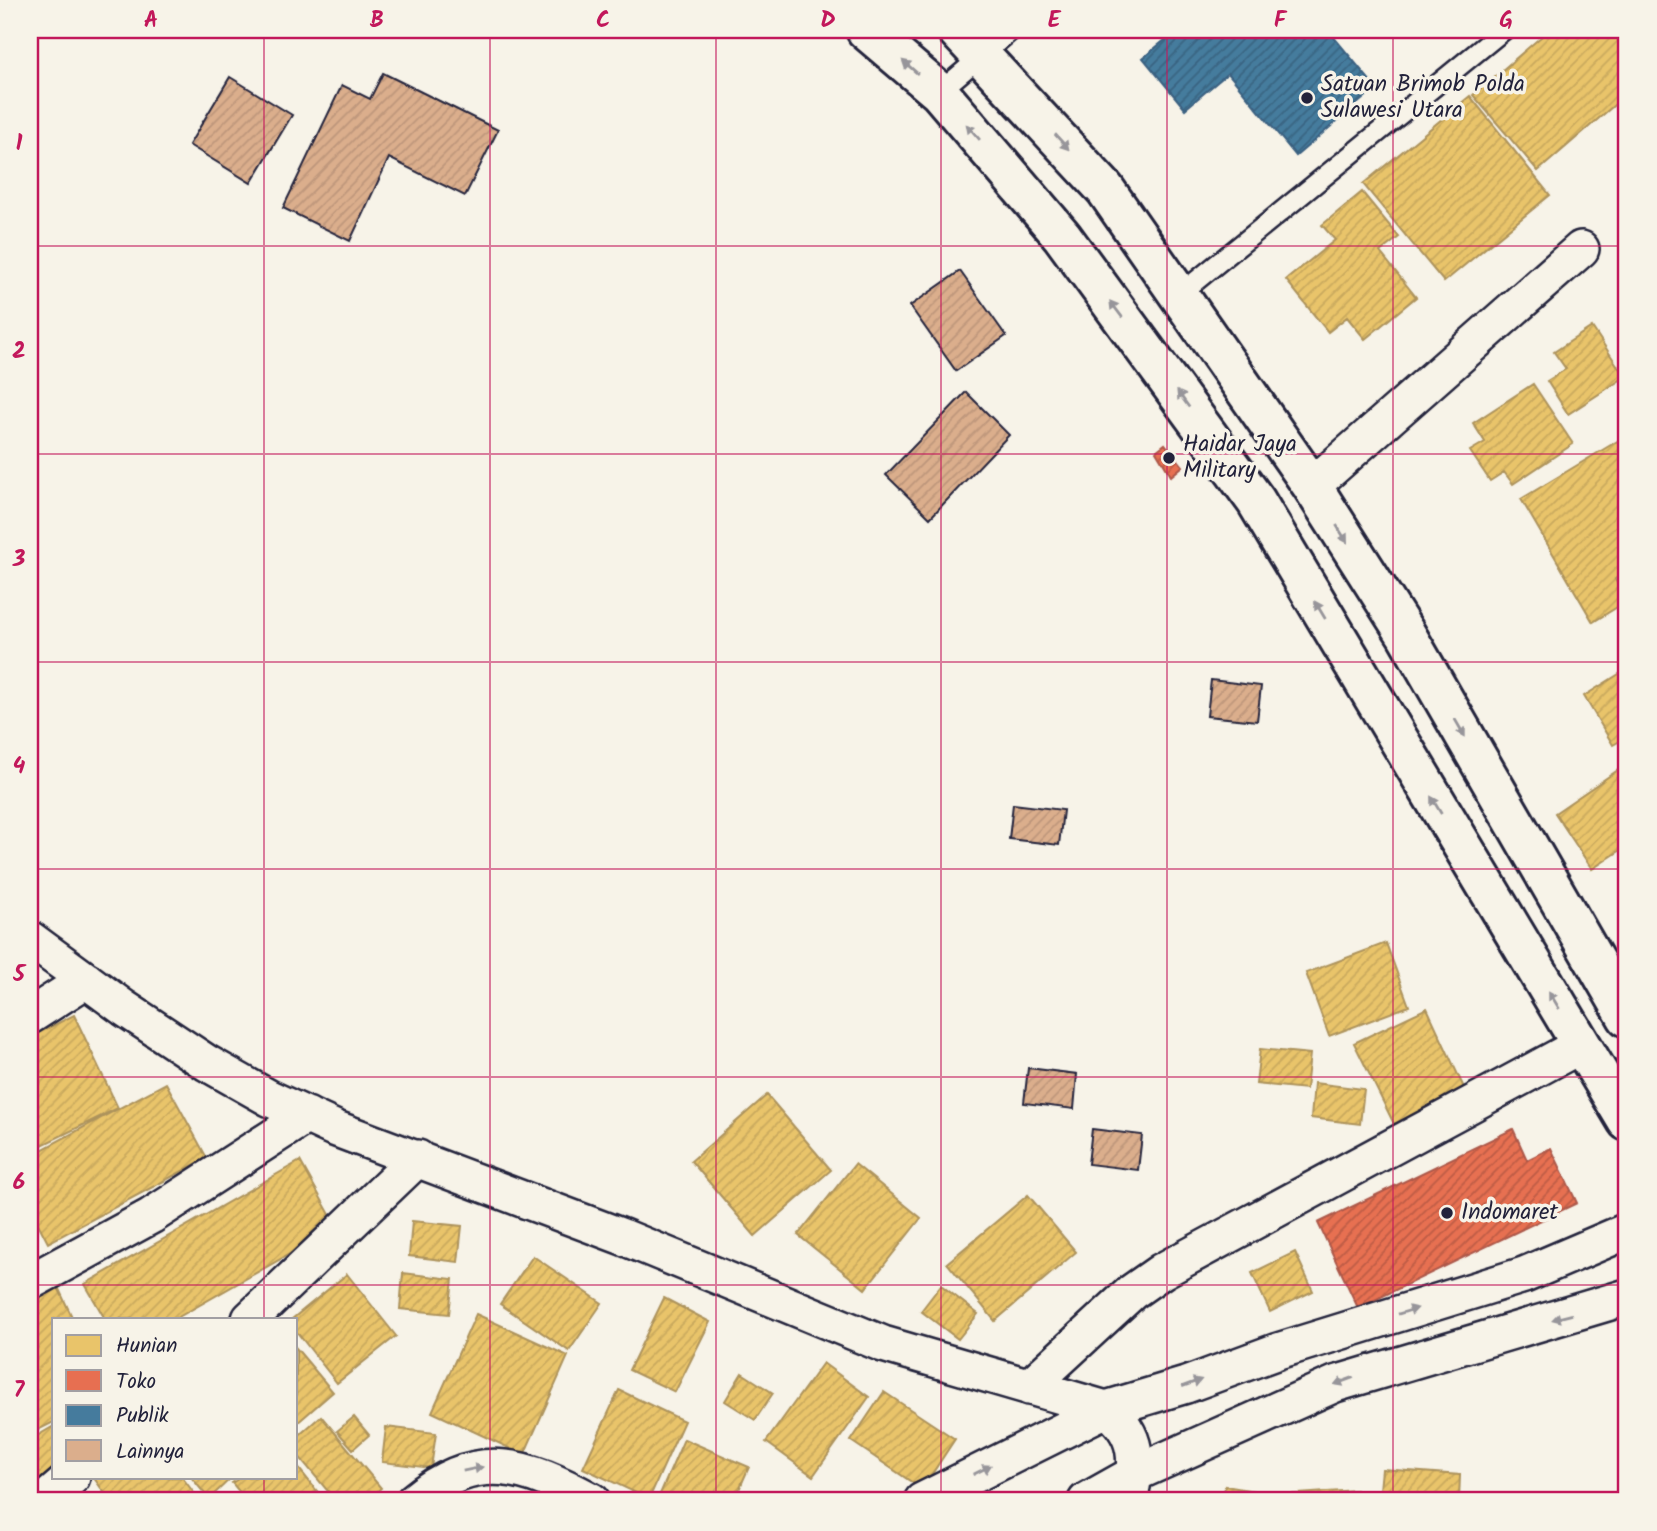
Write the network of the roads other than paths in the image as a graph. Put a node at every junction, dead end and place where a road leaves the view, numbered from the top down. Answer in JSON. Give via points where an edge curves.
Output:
{"nodes":[{"id":1,"x":866,"y":30,"type":"edge"},
{"id":2,"x":1012,"y":30,"type":"edge"},
{"id":3,"x":1504,"y":30,"type":"edge"},
{"id":4,"x":970,"y":42,"type":"edge"},
{"id":5,"x":939,"y":93,"type":"junction"},
{"id":6,"x":1581,"y":249,"type":"dead end"},
{"id":7,"x":1180,"y":295,"type":"junction"},
{"id":8,"x":1312,"y":486,"type":"junction"},
{"id":9,"x":30,"y":939,"type":"edge"},
{"id":10,"x":86,"y":980,"type":"junction"},
{"id":11,"x":30,"y":1016,"type":"edge"},
{"id":12,"x":1627,"y":1017,"type":"edge"},
{"id":13,"x":1581,"y":1045,"type":"junction"},
{"id":14,"x":307,"y":1115,"type":"junction"},
{"id":15,"x":1627,"y":1121,"type":"edge"},
{"id":16,"x":418,"y":1158,"type":"junction"},
{"id":17,"x":1627,"y":1231,"type":"edge"},
{"id":18,"x":30,"y":1282,"type":"edge"},
{"id":19,"x":1627,"y":1297,"type":"edge"},
{"id":20,"x":251,"y":1318,"type":"edge"},
{"id":21,"x":1029,"y":1387,"type":"junction"},
{"id":22,"x":1106,"y":1409,"type":"junction"},
{"id":23,"x":71,"y":1478,"type":"edge"},
{"id":24,"x":1132,"y":1487,"type":"edge"},
{"id":25,"x":44,"y":1501,"type":"edge"},
{"id":26,"x":414,"y":1501,"type":"edge"},
{"id":27,"x":592,"y":1501,"type":"edge"},
{"id":28,"x":922,"y":1501,"type":"edge"},
{"id":29,"x":1086,"y":1501,"type":"edge"}],
"edges":[{"from":5,"to":1,"type":"highway","one_way":true},
{"from":2,"to":4,"type":"lane"},
{"from":3,"to":7,"type":"lane"},
{"from":4,"to":5,"type":"lane"},
{"from":4,"to":7,"type":"highway","one_way":true,"via":[[1105,189]]},
{"from":13,"to":5,"type":"highway","one_way":true,"via":[[1256,501],[1062,236]]},
{"from":6,"to":8,"type":"street"},
{"from":7,"to":8,"type":"highway"},
{"from":8,"to":12,"type":"highway","one_way":true,"via":[[1406,635]]},
{"from":9,"to":10,"type":"street"},
{"from":10,"to":11,"type":"street"},
{"from":10,"to":14,"type":"street","via":[[207,1063]]},
{"from":13,"to":15,"type":"highway"},
{"from":13,"to":21,"type":"street","via":[[1162,1271],[1132,1292]]},
{"from":14,"to":16,"type":"street"},
{"from":14,"to":18,"type":"street","via":[[151,1216]]},
{"from":16,"to":20,"type":"street"},
{"from":16,"to":21,"type":"street","via":[[870,1339]]},
{"from":22,"to":17,"type":"street","one_way":true,"via":[[1278,1350],[1524,1275]]},
{"from":19,"to":24,"type":"street","one_way":true,"via":[[1335,1384]]},
{"from":21,"to":22,"type":"street"},
{"from":22,"to":24,"type":"street","via":[[1130,1436],[1137,1457]]},
{"from":28,"to":22,"type":"street","one_way":true},
{"from":23,"to":25,"type":"street"},
{"from":24,"to":29,"type":"street"},
{"from":26,"to":27,"type":"street","one_way":true,"via":[[433,1485],[466,1470],[510,1467],[546,1476]]}]}
